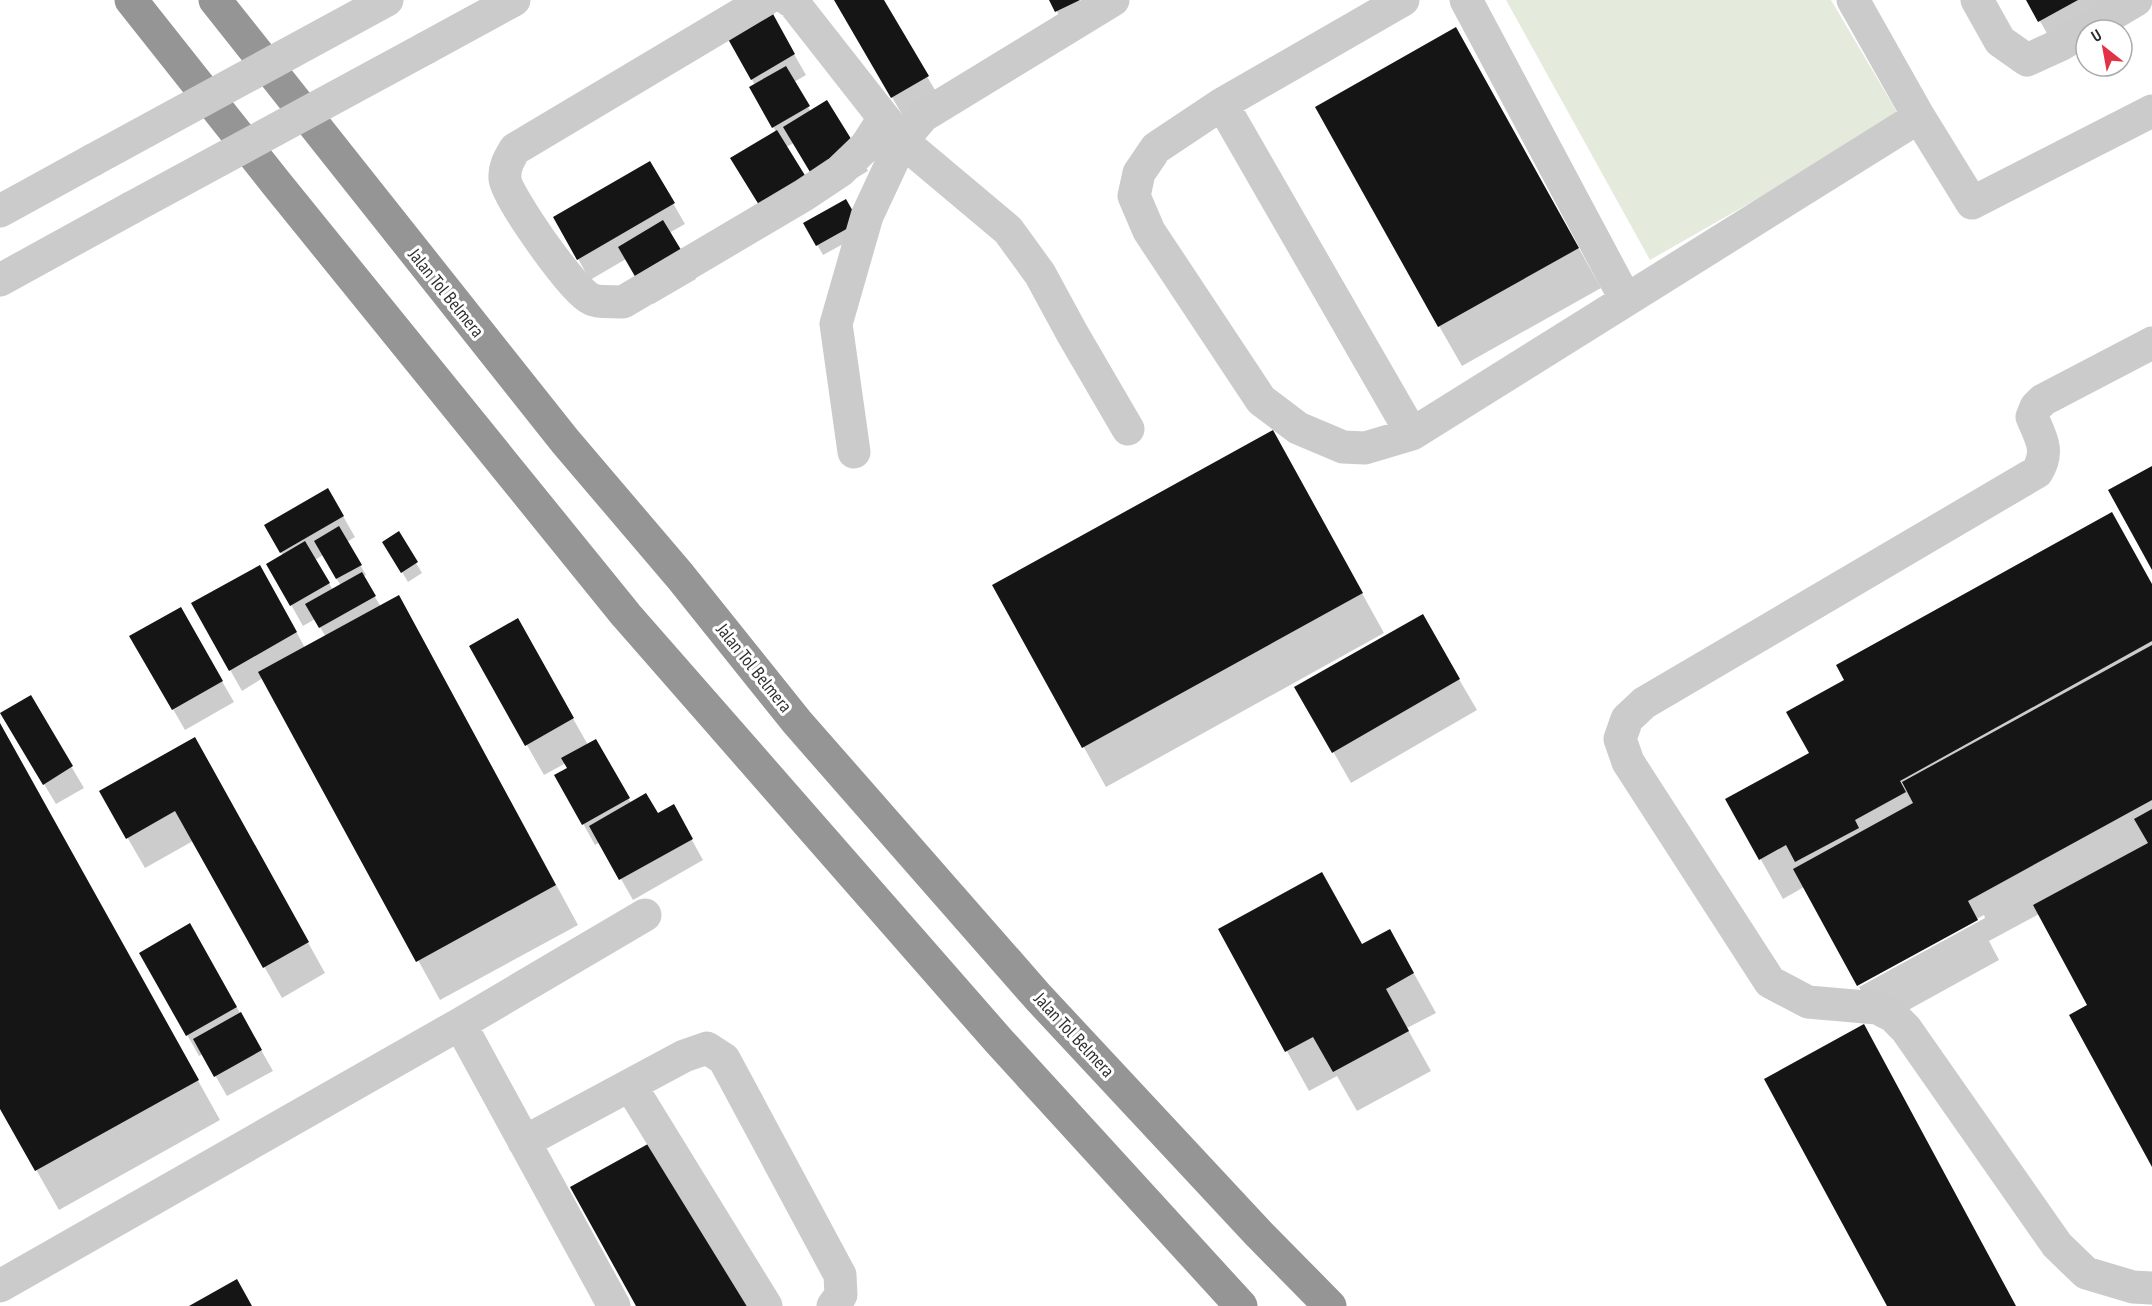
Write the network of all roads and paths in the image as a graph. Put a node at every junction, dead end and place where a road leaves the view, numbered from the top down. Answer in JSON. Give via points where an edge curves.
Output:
{"nodes":[{"id":1,"x":131,"y":0,"type":"edge"},
{"id":2,"x":215,"y":0,"type":"edge"},
{"id":3,"x":387,"y":0,"type":"edge"},
{"id":4,"x":514,"y":0,"type":"edge"},
{"id":5,"x":765,"y":0,"type":"edge"},
{"id":6,"x":789,"y":0,"type":"edge"},
{"id":7,"x":1113,"y":0,"type":"edge"},
{"id":8,"x":1403,"y":0,"type":"edge"},
{"id":9,"x":1466,"y":0,"type":"edge"},
{"id":10,"x":1853,"y":0,"type":"edge"},
{"id":11,"x":1977,"y":0,"type":"edge"},
{"id":12,"x":2136,"y":0,"type":"edge"},
{"id":13,"x":1222,"y":104,"type":"junction"},
{"id":14,"x":2152,"y":111,"type":"edge"},
{"id":15,"x":1919,"y":117,"type":"junction"},
{"id":16,"x":893,"y":129,"type":"junction"},
{"id":17,"x":0,"y":211,"type":"edge"},
{"id":18,"x":0,"y":280,"type":"edge"},
{"id":19,"x":1626,"y":300,"type":"junction"},
{"id":20,"x":2152,"y":343,"type":"edge"},
{"id":21,"x":1128,"y":429,"type":"dead end"},
{"id":22,"x":1412,"y":434,"type":"junction"},
{"id":23,"x":854,"y":452,"type":"dead end"},
{"id":24,"x":645,"y":915,"type":"dead end"},
{"id":25,"x":460,"y":1024,"type":"junction"},
{"id":26,"x":630,"y":1085,"type":"junction"},
{"id":27,"x":524,"y":1142,"type":"junction"},
{"id":28,"x":0,"y":1286,"type":"edge"},
{"id":29,"x":2152,"y":1288,"type":"edge"},
{"id":30,"x":614,"y":1306,"type":"edge"},
{"id":31,"x":766,"y":1306,"type":"edge"},
{"id":32,"x":833,"y":1306,"type":"edge"},
{"id":33,"x":1240,"y":1306,"type":"edge"},
{"id":34,"x":1330,"y":1306,"type":"edge"}],
"edges":[{"from":1,"to":33,"type":"highway","via":[[626,615],[998,1040]]},
{"from":2,"to":34,"type":"highway","name":"Jalan Tol Belmera","via":[[565,441],[797,722],[1038,997]]},
{"from":3,"to":17,"type":"street","bridge":true},
{"from":4,"to":18,"type":"street","bridge":true},
{"from":5,"to":16,"type":"street","via":[[515,149],[506,165],[505,180],[513,200],[572,281],[591,299],[623,302],[804,195]]},
{"from":6,"to":16,"type":"street"},
{"from":7,"to":16,"type":"street","via":[[923,116]]},
{"from":8,"to":13,"type":"street"},
{"from":9,"to":19,"type":"street"},
{"from":10,"to":15,"type":"street"},
{"from":11,"to":12,"type":"street","via":[[2000,41],[2027,60]]},
{"from":13,"to":22,"type":"street"},
{"from":13,"to":22,"type":"street","via":[[1156,148],[1139,173],[1134,196],[1149,231],[1262,400],[1298,428],[1343,447],[1365,448]]},
{"from":14,"to":15,"type":"street","via":[[1972,203]]},
{"from":15,"to":19,"type":"street"},
{"from":16,"to":21,"type":"street","via":[[1008,230],[1040,274]]},
{"from":16,"to":23,"type":"street","via":[[836,324]]},
{"from":19,"to":22,"type":"street"},
{"from":20,"to":29,"type":"street","via":[[2036,407],[2032,417],[2044,447],[2044,461],[2037,472],[1644,703],[1627,719],[1620,739],[1628,762],[1770,982],[1808,1002],[1877,1008],[1893,1016],[2057,1245],[2086,1273],[2133,1287]]},
{"from":24,"to":25,"type":"street"},
{"from":25,"to":27,"type":"street"},
{"from":25,"to":28,"type":"street"},
{"from":26,"to":27,"type":"street"},
{"from":26,"to":31,"type":"street"},
{"from":26,"to":32,"type":"street","via":[[707,1048],[724,1059],[840,1275],[841,1295]]},
{"from":27,"to":30,"type":"street"}]}
